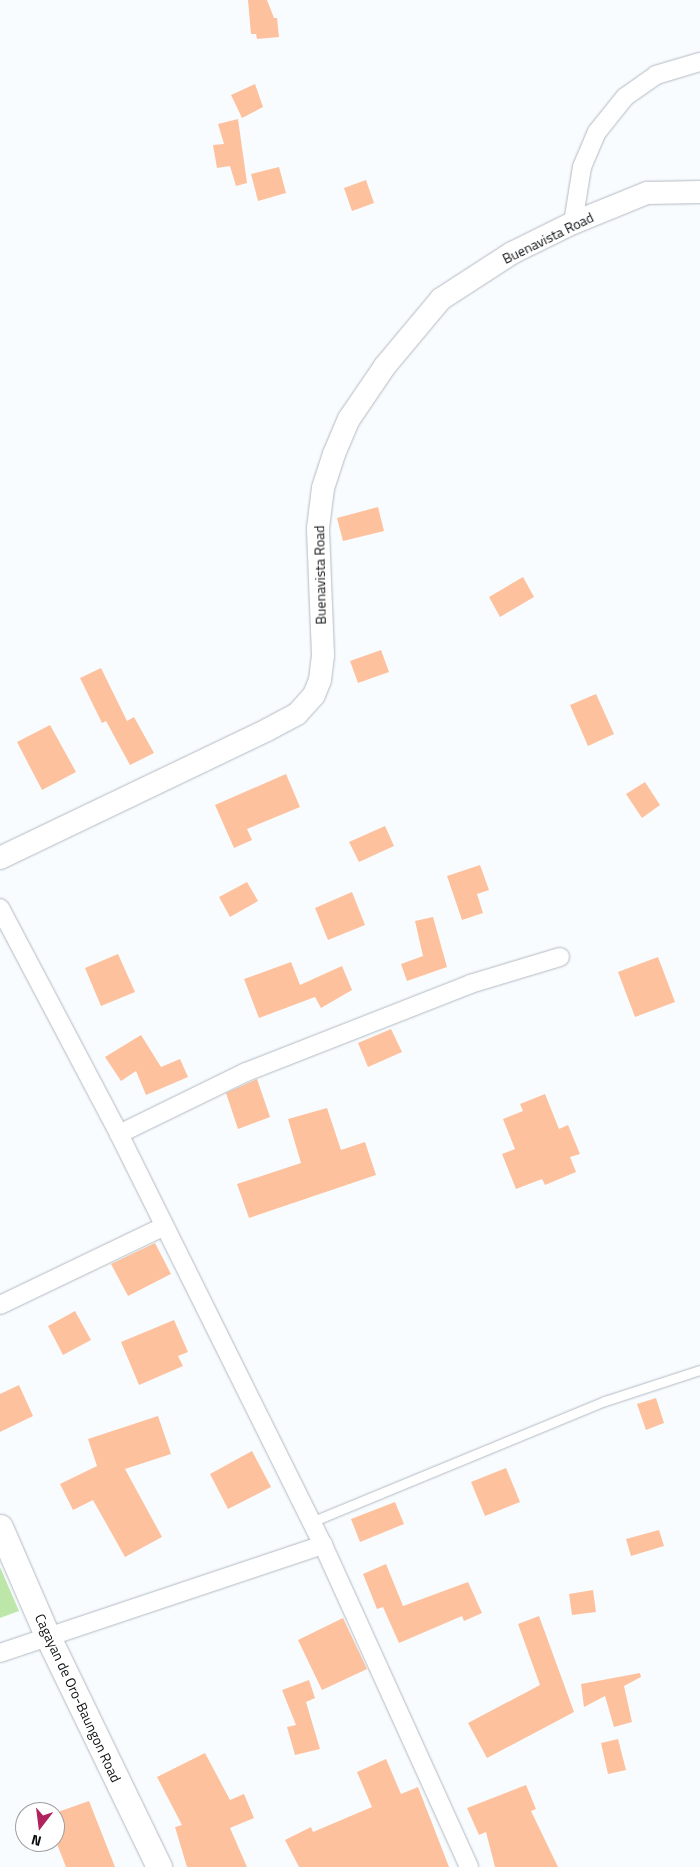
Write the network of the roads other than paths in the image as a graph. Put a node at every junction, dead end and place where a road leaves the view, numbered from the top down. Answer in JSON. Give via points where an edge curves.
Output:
{"nodes":[{"id":1,"x":700,"y":62,"type":"edge"},
{"id":2,"x":700,"y":192,"type":"edge"},
{"id":3,"x":573,"y":223,"type":"junction"},
{"id":4,"x":0,"y":858,"type":"edge"},
{"id":5,"x":0,"y":908,"type":"edge"},
{"id":6,"x":560,"y":957,"type":"dead end"},
{"id":7,"x":118,"y":1134,"type":"junction"},
{"id":8,"x":162,"y":1227,"type":"junction"},
{"id":9,"x":0,"y":1305,"type":"edge"},
{"id":10,"x":700,"y":1370,"type":"edge"},
{"id":11,"x":311,"y":1522,"type":"junction"},
{"id":12,"x":0,"y":1528,"type":"edge"},
{"id":13,"x":324,"y":1545,"type":"junction"},
{"id":14,"x":47,"y":1634,"type":"junction"},
{"id":15,"x":0,"y":1652,"type":"edge"},
{"id":16,"x":159,"y":1867,"type":"edge"},
{"id":17,"x":469,"y":1867,"type":"edge"}],
"edges":[{"from":1,"to":3,"type":"street","via":[[656,75],[626,97],[597,132],[582,167]]},
{"from":2,"to":3,"type":"street","name":"Buenavista Road","via":[[648,193]]},
{"from":3,"to":4,"type":"street","name":"Buenavista Road","via":[[512,253],[441,299],[385,366],[349,419],[323,488],[318,528],[323,655],[320,680],[314,695],[297,714]]},
{"from":5,"to":7,"type":"street"},
{"from":6,"to":7,"type":"street","via":[[470,984],[255,1068]]},
{"from":7,"to":8,"type":"street"},
{"from":8,"to":9,"type":"street"},
{"from":8,"to":11,"type":"street"},
{"from":10,"to":11,"type":"lane","via":[[605,1400]]},
{"from":11,"to":13,"type":"street"},
{"from":12,"to":14,"type":"main road","name":"Cagayan de Oro-Baungon Road"},
{"from":13,"to":14,"type":"street"},
{"from":13,"to":17,"type":"street"},
{"from":14,"to":15,"type":"street"},
{"from":14,"to":16,"type":"main road","name":"Cagayan de Oro-Baungon Road"}]}
